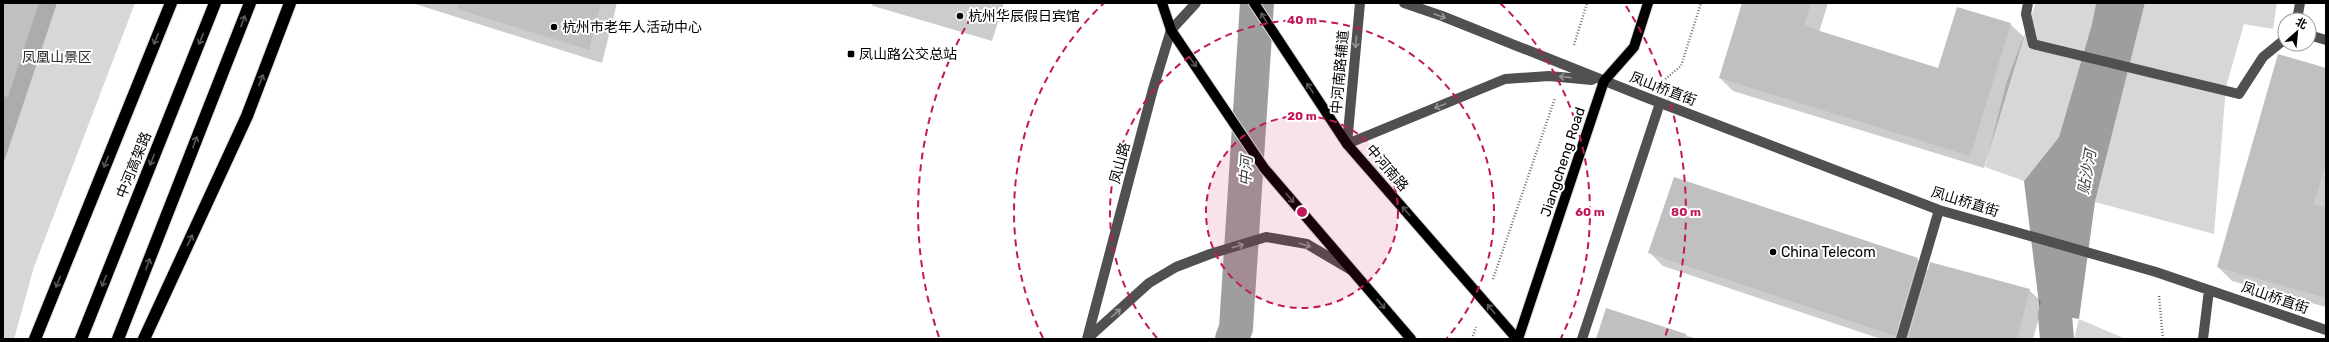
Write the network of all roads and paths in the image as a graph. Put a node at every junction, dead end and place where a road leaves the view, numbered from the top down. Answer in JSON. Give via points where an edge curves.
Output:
{"nodes":[{"id":1,"x":171,"y":3,"type":"edge"},
{"id":2,"x":215,"y":3,"type":"edge"},
{"id":3,"x":250,"y":3,"type":"edge"},
{"id":4,"x":290,"y":3,"type":"edge"},
{"id":5,"x":1162,"y":3,"type":"edge"},
{"id":6,"x":1196,"y":3,"type":"edge"},
{"id":7,"x":1254,"y":3,"type":"edge"},
{"id":8,"x":1360,"y":3,"type":"edge"},
{"id":9,"x":1404,"y":3,"type":"edge"},
{"id":10,"x":1587,"y":3,"type":"edge"},
{"id":11,"x":1648,"y":3,"type":"edge"},
{"id":12,"x":1701,"y":3,"type":"edge"},
{"id":13,"x":2028,"y":3,"type":"edge"},
{"id":14,"x":1171,"y":30,"type":"junction"},
{"id":15,"x":2277,"y":46,"type":"edge"},
{"id":16,"x":1566,"y":66,"type":"junction"},
{"id":17,"x":1563,"y":77,"type":"junction"},
{"id":18,"x":1604,"y":81,"type":"junction"},
{"id":19,"x":1645,"y":98,"type":"junction"},
{"id":20,"x":1660,"y":103,"type":"junction"},
{"id":21,"x":1348,"y":144,"type":"junction"},
{"id":22,"x":1939,"y":210,"type":"junction"},
{"id":23,"x":2156,"y":272,"type":"junction"},
{"id":24,"x":1356,"y":274,"type":"junction"},
{"id":25,"x":2209,"y":290,"type":"junction"},
{"id":26,"x":1485,"y":302,"type":"junction"},
{"id":27,"x":2326,"y":330,"type":"edge"},
{"id":28,"x":35,"y":339,"type":"edge"},
{"id":29,"x":81,"y":339,"type":"edge"},
{"id":30,"x":118,"y":339,"type":"edge"},
{"id":31,"x":144,"y":339,"type":"edge"},
{"id":32,"x":1087,"y":339,"type":"edge"},
{"id":33,"x":1411,"y":339,"type":"edge"},
{"id":34,"x":1472,"y":339,"type":"edge"},
{"id":35,"x":1517,"y":339,"type":"edge"},
{"id":36,"x":1582,"y":339,"type":"edge"},
{"id":37,"x":1901,"y":339,"type":"edge"},
{"id":38,"x":2163,"y":339,"type":"edge"},
{"id":39,"x":2203,"y":339,"type":"edge"}],
"edges":[{"from":1,"to":28,"type":"highway","one_way":true},
{"from":2,"to":29,"type":"highway","name":"中河高架路","one_way":true},
{"from":30,"to":3,"type":"highway","one_way":true},
{"from":31,"to":4,"type":"highway","one_way":true,"via":[[247,116]]},
{"from":5,"to":14,"type":"main road"},
{"from":6,"to":14,"type":"street","name":"凤山路"},
{"from":21,"to":7,"type":"main road","name":"中河南路","one_way":true},
{"from":8,"to":21,"type":"street","name":"中河南路辅道","one_way":true},
{"from":9,"to":16,"type":"street","name":"凤山桥直街","one_way":true},
{"from":10,"to":16,"type":"path"},
{"from":11,"to":18,"type":"main road","name":"Jiangcheng Road","via":[[1634,47]]},
{"from":12,"to":19,"type":"path","via":[[1681,66]]},
{"from":13,"to":15,"type":"street","via":[[2026,14],[2033,44],[2239,94],[2263,57]]},
{"from":14,"to":24,"type":"main road","one_way":true,"via":[[1264,168]]},
{"from":14,"to":32,"type":"street","name":"凤山路"},
{"from":16,"to":18,"type":"street","name":"凤山桥直街"},
{"from":18,"to":17,"type":"street","one_way":true},
{"from":17,"to":21,"type":"street","one_way":true,"via":[[1505,79]]},
{"from":17,"to":26,"type":"path"},
{"from":18,"to":19,"type":"street","name":"凤山桥直街"},
{"from":18,"to":35,"type":"main road","name":"Jiangcheng Road"},
{"from":19,"to":20,"type":"street","name":"凤山桥直街"},
{"from":20,"to":22,"type":"street","name":"凤山桥直街"},
{"from":20,"to":36,"type":"street"},
{"from":26,"to":21,"type":"main road","name":"中河南路","one_way":true},
{"from":22,"to":23,"type":"street","name":"凤山桥直街"},
{"from":22,"to":37,"type":"street"},
{"from":23,"to":25,"type":"street","name":"凤山桥直街"},
{"from":23,"to":38,"type":"path"},
{"from":32,"to":24,"type":"street","one_way":true,"via":[[1149,283],[1210,254],[1266,238],[1307,244]]},
{"from":24,"to":33,"type":"main road","one_way":true},
{"from":25,"to":27,"type":"street","name":"凤山桥直街"},
{"from":25,"to":39,"type":"street"},
{"from":26,"to":34,"type":"path"},
{"from":35,"to":26,"type":"main road","name":"中河南路","one_way":true}]}
